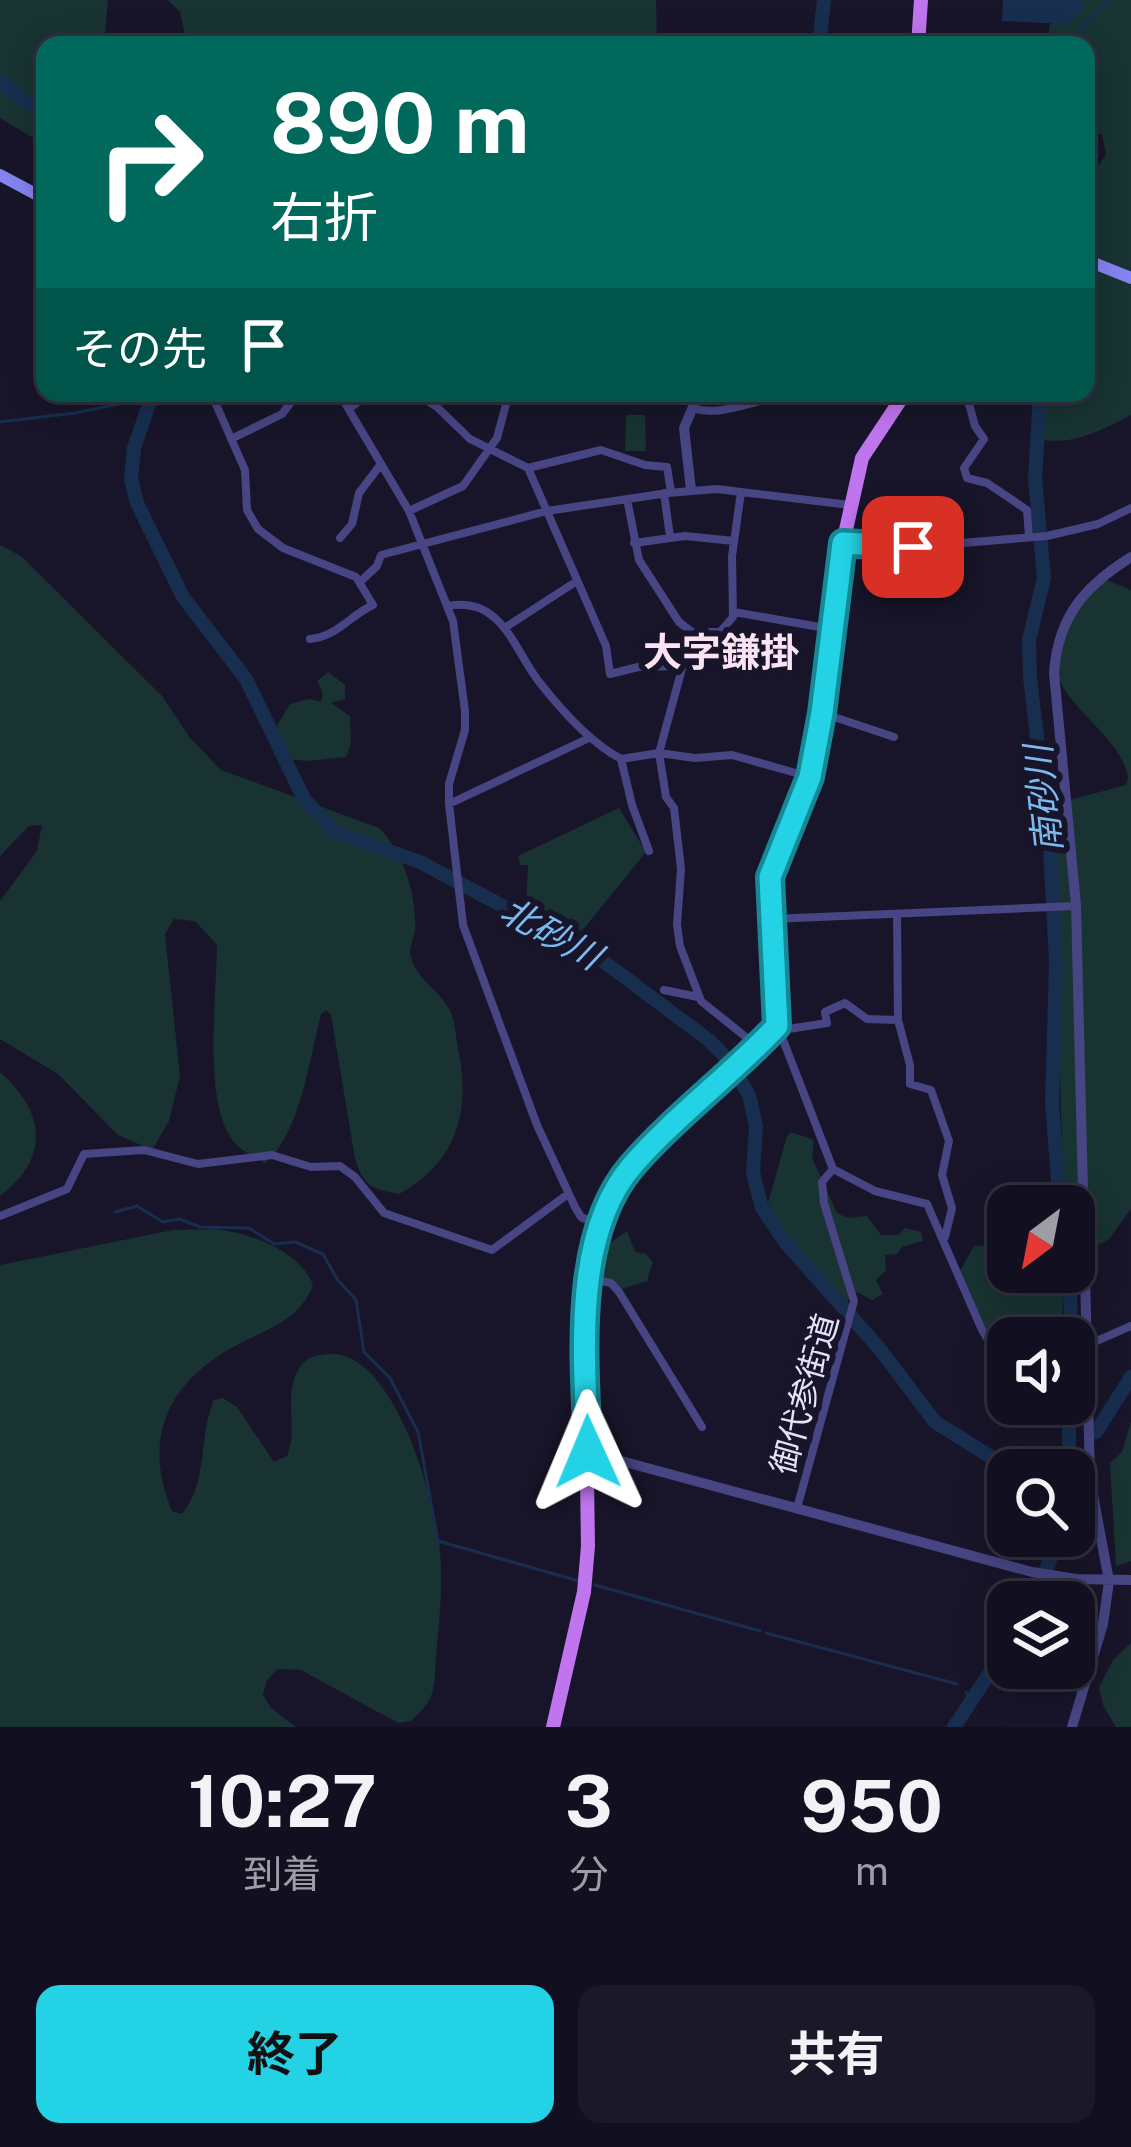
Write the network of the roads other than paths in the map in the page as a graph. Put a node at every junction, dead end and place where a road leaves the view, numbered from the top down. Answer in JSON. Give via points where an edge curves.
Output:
{"nodes":[{"id":1,"x":921,"y":0,"type":"edge"},
{"id":2,"x":919,"y":36,"type":"edge"},
{"id":3,"x":0,"y":175,"type":"edge"},
{"id":4,"x":36,"y":194,"type":"edge"},
{"id":5,"x":1095,"y":264,"type":"edge"},
{"id":6,"x":1131,"y":278,"type":"edge"},
{"id":7,"x":216,"y":402,"type":"edge"},
{"id":8,"x":291,"y":402,"type":"edge"},
{"id":9,"x":346,"y":402,"type":"edge"},
{"id":10,"x":358,"y":402,"type":"edge"},
{"id":11,"x":426,"y":402,"type":"edge"},
{"id":12,"x":507,"y":402,"type":"edge"},
{"id":13,"x":695,"y":402,"type":"edge"},
{"id":14,"x":756,"y":402,"type":"edge"},
{"id":15,"x":898,"y":402,"type":"edge"},
{"id":16,"x":969,"y":402,"type":"edge"},
{"id":17,"x":350,"y":408,"type":"junction"},
{"id":18,"x":692,"y":408,"type":"junction"},
{"id":19,"x":231,"y":439,"type":"junction"},
{"id":20,"x":489,"y":451,"type":"junction"},
{"id":21,"x":381,"y":464,"type":"junction"},
{"id":22,"x":528,"y":468,"type":"junction"},
{"id":23,"x":691,"y":490,"type":"junction"},
{"id":24,"x":741,"y":492,"type":"junction"},
{"id":25,"x":668,"y":493,"type":"junction"},
{"id":26,"x":627,"y":500,"type":"junction"},
{"id":27,"x":850,"y":505,"type":"junction"},
{"id":28,"x":1131,"y":508,"type":"edge"},
{"id":29,"x":548,"y":511,"type":"junction"},
{"id":30,"x":409,"y":512,"type":"junction"},
{"id":31,"x":670,"y":537,"type":"junction"},
{"id":32,"x":1030,"y":537,"type":"junction"},
{"id":33,"x":340,"y":538,"type":"dead end"},
{"id":34,"x":734,"y":541,"type":"junction"},
{"id":35,"x":634,"y":543,"type":"junction"},
{"id":36,"x":843,"y":543,"type":"junction"},
{"id":37,"x":422,"y":544,"type":"junction"},
{"id":38,"x":1131,"y":557,"type":"edge"},
{"id":39,"x":361,"y":580,"type":"junction"},
{"id":40,"x":578,"y":580,"type":"junction"},
{"id":41,"x":448,"y":606,"type":"junction"},
{"id":42,"x":734,"y":612,"type":"junction"},
{"id":43,"x":506,"y":627,"type":"junction"},
{"id":44,"x":831,"y":629,"type":"junction"},
{"id":45,"x":692,"y":632,"type":"junction"},
{"id":46,"x":310,"y":639,"type":"dead end"},
{"id":47,"x":682,"y":666,"type":"junction"},
{"id":48,"x":822,"y":713,"type":"junction"},
{"id":49,"x":894,"y":737,"type":"dead end"},
{"id":50,"x":589,"y":738,"type":"junction"},
{"id":51,"x":659,"y":753,"type":"junction"},
{"id":52,"x":621,"y":759,"type":"junction"},
{"id":53,"x":810,"y":777,"type":"junction"},
{"id":54,"x":449,"y":804,"type":"junction"},
{"id":55,"x":650,"y":851,"type":"dead end"},
{"id":56,"x":1069,"y":907,"type":"junction"},
{"id":57,"x":897,"y":914,"type":"junction"},
{"id":58,"x":770,"y":919,"type":"junction"},
{"id":59,"x":664,"y":990,"type":"dead end"},
{"id":60,"x":699,"y":997,"type":"junction"},
{"id":61,"x":898,"y":1021,"type":"junction"},
{"id":62,"x":779,"y":1028,"type":"junction"},
{"id":63,"x":758,"y":1047,"type":"junction"},
{"id":64,"x":833,"y":1169,"type":"junction"},
{"id":65,"x":568,"y":1194,"type":"junction"},
{"id":66,"x":0,"y":1216,"type":"edge"},
{"id":67,"x":598,"y":1225,"type":"junction"},
{"id":68,"x":945,"y":1237,"type":"junction"},
{"id":69,"x":591,"y":1279,"type":"junction"},
{"id":70,"x":1079,"y":1317,"type":"edge"},
{"id":71,"x":1131,"y":1326,"type":"edge"},
{"id":72,"x":987,"y":1338,"type":"edge"},
{"id":73,"x":1095,"y":1342,"type":"edge"},
{"id":74,"x":1086,"y":1425,"type":"edge"},
{"id":75,"x":702,"y":1427,"type":"dead end"},
{"id":76,"x":588,"y":1452,"type":"junction"},
{"id":77,"x":797,"y":1508,"type":"junction"},
{"id":78,"x":1131,"y":1580,"type":"edge"},
{"id":79,"x":1109,"y":1581,"type":"junction"},
{"id":80,"x":553,"y":1727,"type":"edge"},
{"id":81,"x":1072,"y":1727,"type":"edge"}],
"edges":[{"from":1,"to":2,"type":"main road"},
{"from":3,"to":4,"type":"main road"},
{"from":5,"to":6,"type":"main road"},
{"from":7,"to":19,"type":"street"},
{"from":8,"to":19,"type":"street"},
{"from":9,"to":17,"type":"street"},
{"from":10,"to":17,"type":"street"},
{"from":11,"to":20,"type":"street"},
{"from":12,"to":20,"type":"street"},
{"from":13,"to":18,"type":"street"},
{"from":14,"to":18,"type":"street"},
{"from":15,"to":27,"type":"main road","via":[[862,458]]},
{"from":16,"to":32,"type":"street","via":[[984,440],[964,468],[967,478],[1027,510]]},
{"from":17,"to":21,"type":"street"},
{"from":18,"to":23,"type":"street","via":[[683,438]]},
{"from":19,"to":39,"type":"street","via":[[245,470],[248,510],[269,541]]},
{"from":20,"to":22,"type":"street"},
{"from":20,"to":30,"type":"street","via":[[463,485]]},
{"from":21,"to":30,"type":"street"},
{"from":21,"to":33,"type":"street"},
{"from":22,"to":25,"type":"street","via":[[611,451],[667,467]]},
{"from":22,"to":29,"type":"street"},
{"from":23,"to":24,"type":"street"},
{"from":23,"to":25,"type":"street"},
{"from":24,"to":27,"type":"street"},
{"from":24,"to":34,"type":"street"},
{"from":25,"to":26,"type":"street"},
{"from":25,"to":31,"type":"street"},
{"from":26,"to":29,"type":"street"},
{"from":26,"to":35,"type":"street"},
{"from":27,"to":36,"type":"main road"},
{"from":28,"to":32,"type":"street","via":[[1099,524]]},
{"from":29,"to":37,"type":"street"},
{"from":29,"to":40,"type":"street"},
{"from":30,"to":37,"type":"street"},
{"from":31,"to":34,"type":"street"},
{"from":31,"to":35,"type":"street"},
{"from":32,"to":36,"type":"street","via":[[913,547]]},
{"from":34,"to":42,"type":"street"},
{"from":35,"to":45,"type":"street"},
{"from":36,"to":44,"type":"main road"},
{"from":37,"to":39,"type":"street","via":[[381,555]]},
{"from":37,"to":41,"type":"street"},
{"from":38,"to":56,"type":"street","via":[[1092,584],[1059,634]]},
{"from":39,"to":46,"type":"street","via":[[373,605],[338,631]]},
{"from":40,"to":43,"type":"street"},
{"from":40,"to":47,"type":"street","via":[[610,674]]},
{"from":41,"to":43,"type":"street","via":[[472,608]]},
{"from":41,"to":54,"type":"street","via":[[465,711]]},
{"from":42,"to":44,"type":"street"},
{"from":42,"to":45,"type":"street","via":[[720,632]]},
{"from":43,"to":50,"type":"street","via":[[538,681]]},
{"from":44,"to":48,"type":"main road"},
{"from":45,"to":47,"type":"street"},
{"from":47,"to":51,"type":"street"},
{"from":48,"to":49,"type":"street"},
{"from":48,"to":53,"type":"main road"},
{"from":50,"to":52,"type":"street"},
{"from":50,"to":54,"type":"street"},
{"from":51,"to":52,"type":"street"},
{"from":51,"to":53,"type":"street","via":[[740,756]]},
{"from":51,"to":60,"type":"street","via":[[681,869],[680,946]]},
{"from":52,"to":55,"type":"street"},
{"from":53,"to":58,"type":"main road","via":[[770,877]]},
{"from":54,"to":65,"type":"street","via":[[473,956]]},
{"from":56,"to":57,"type":"street"},
{"from":56,"to":70,"type":"street"},
{"from":57,"to":58,"type":"street"},
{"from":57,"to":61,"type":"street"},
{"from":58,"to":62,"type":"main road"},
{"from":59,"to":60,"type":"street"},
{"from":60,"to":63,"type":"street"},
{"from":61,"to":62,"type":"street","via":[[867,1018],[845,1003],[825,1012],[826,1022]]},
{"from":61,"to":68,"type":"street","via":[[910,1084],[931,1090],[948,1133],[942,1175],[952,1208]]},
{"from":62,"to":63,"type":"main road"},
{"from":62,"to":64,"type":"street","name":"御代参街道"},
{"from":63,"to":67,"type":"main road","via":[[632,1166]]},
{"from":64,"to":68,"type":"street","via":[[927,1204]]},
{"from":64,"to":77,"type":"street","name":"御代参街道","via":[[822,1183],[824,1203],[853,1309]]},
{"from":65,"to":66,"type":"street","via":[[492,1250],[384,1213],[340,1166],[272,1155],[198,1164],[119,1150],[84,1154],[67,1189]]},
{"from":65,"to":67,"type":"street","via":[[581,1217]]},
{"from":67,"to":69,"type":"main road"},
{"from":68,"to":72,"type":"street"},
{"from":69,"to":75,"type":"street","via":[[619,1292]]},
{"from":69,"to":76,"type":"main road"},
{"from":71,"to":73,"type":"street"},
{"from":74,"to":79,"type":"street"},
{"from":76,"to":77,"type":"street"},
{"from":76,"to":80,"type":"main road","via":[[584,1592]]},
{"from":77,"to":79,"type":"street","via":[[1032,1572]]},
{"from":78,"to":79,"type":"street"},
{"from":79,"to":81,"type":"street"}]}
